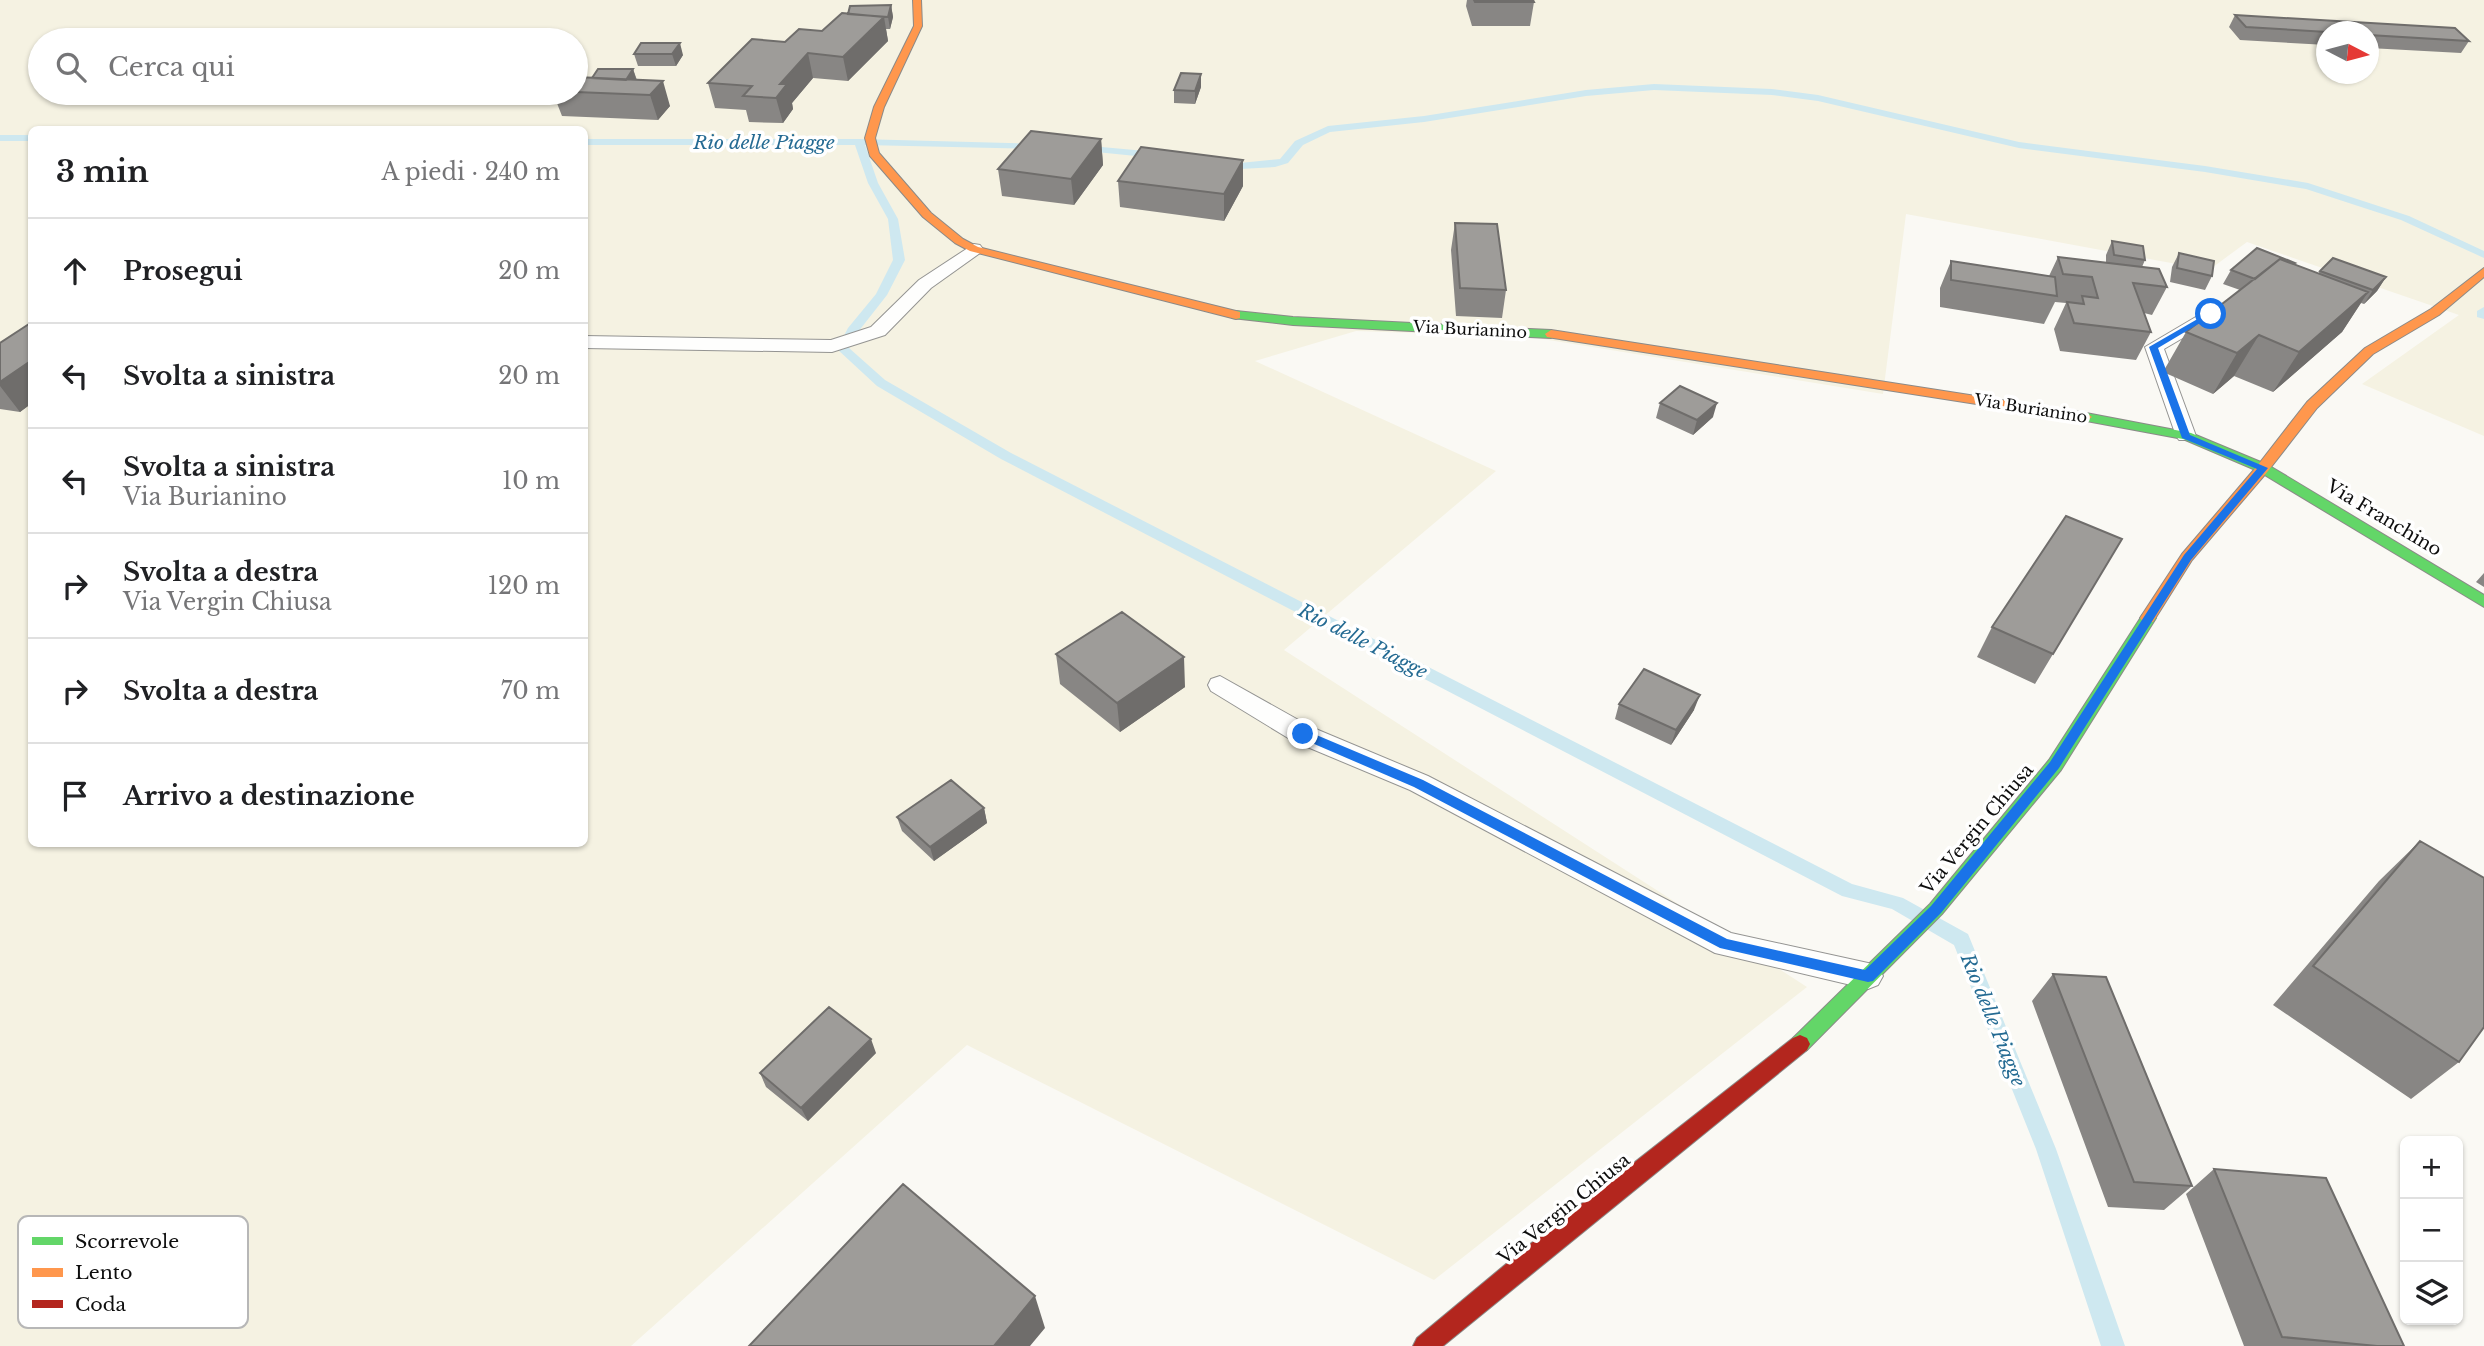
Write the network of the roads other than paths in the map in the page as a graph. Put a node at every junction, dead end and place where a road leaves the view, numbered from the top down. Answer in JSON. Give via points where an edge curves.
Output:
{"nodes":[{"id":1,"x":917,"y":0,"type":"edge"},
{"id":2,"x":974,"y":249,"type":"junction"},
{"id":3,"x":2484,"y":271,"type":"edge"},
{"id":4,"x":2211,"y":314,"type":"edge"},
{"id":5,"x":588,"y":342,"type":"edge"},
{"id":6,"x":2186,"y":436,"type":"junction"},
{"id":7,"x":2263,"y":468,"type":"junction"},
{"id":8,"x":2484,"y":602,"type":"edge"},
{"id":9,"x":1220,"y":685,"type":"dead end"},
{"id":10,"x":1868,"y":976,"type":"junction"},
{"id":11,"x":1425,"y":1346,"type":"edge"}],
"edges":[{"from":1,"to":2,"type":"street","name":"Via Burianino","via":[[918,26],[879,107],[870,138],[874,154],[927,215]]},
{"from":2,"to":5,"type":"lane","via":[[925,284],[877,331],[832,346]]},
{"from":2,"to":6,"type":"street","name":"Via Burianino","via":[[1236,315],[1577,336]]},
{"from":3,"to":7,"type":"street","name":"Via Vergin Chiusa","via":[[2435,312],[2369,351],[2312,405]]},
{"from":4,"to":6,"type":"lane","via":[[2154,347]]},
{"from":6,"to":7,"type":"street","name":"Via Burianino"},
{"from":7,"to":8,"type":"street","name":"Via Franchino"},
{"from":7,"to":10,"type":"street","name":"Via Vergin Chiusa","via":[[2188,557],[2055,765],[1936,909]]},
{"from":9,"to":10,"type":"lane","via":[[1303,734],[1419,783],[1725,944]]},
{"from":10,"to":11,"type":"street","name":"Via Vergin Chiusa","via":[[1790,1054]]}]}
